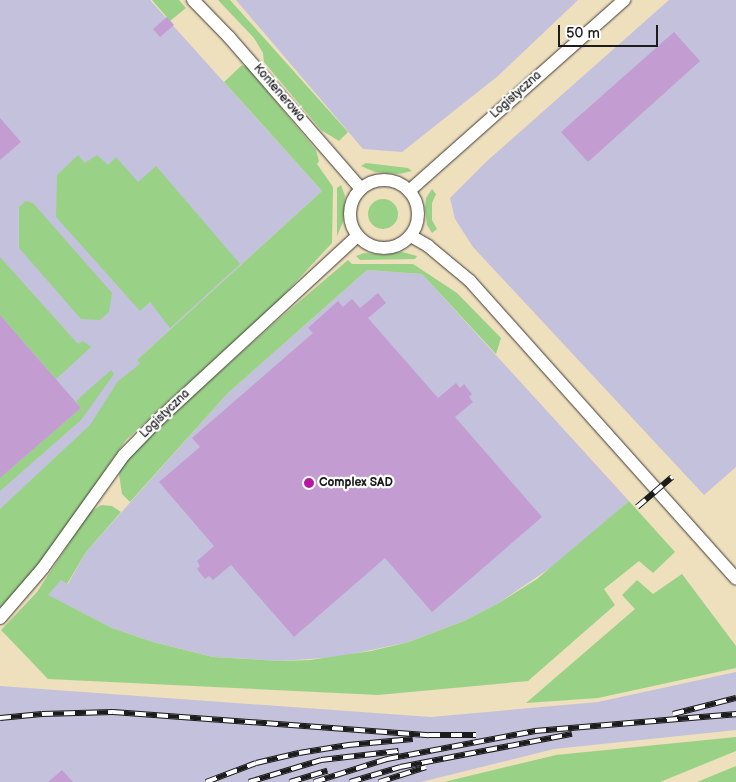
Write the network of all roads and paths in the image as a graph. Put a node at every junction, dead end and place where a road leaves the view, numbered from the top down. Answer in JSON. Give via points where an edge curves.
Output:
{"nodes":[{"id":1,"x":193,"y":0,"type":"edge"},
{"id":2,"x":624,"y":0,"type":"edge"},
{"id":3,"x":361,"y":189,"type":"junction"},
{"id":4,"x":409,"y":191,"type":"junction"},
{"id":5,"x":357,"y":236,"type":"junction"},
{"id":6,"x":411,"y":236,"type":"junction"},
{"id":7,"x":736,"y":578,"type":"edge"},
{"id":8,"x":0,"y":618,"type":"edge"}],
"edges":[{"from":1,"to":3,"type":"street","name":"Kontenerowa"},
{"from":2,"to":4,"type":"street","name":"Logistyczna"},
{"from":3,"to":4,"type":"street","via":[[372,182],[389,180]]},
{"from":3,"to":5,"type":"street","via":[[350,209],[352,227]]},
{"from":4,"to":6,"type":"street","via":[[418,211],[416,228]]},
{"from":5,"to":6,"type":"street","via":[[370,246],[388,248]]},
{"from":5,"to":8,"type":"street","name":"Logistyczna","via":[[124,455],[43,568]]},
{"from":6,"to":7,"type":"street","via":[[470,281]]}]}
